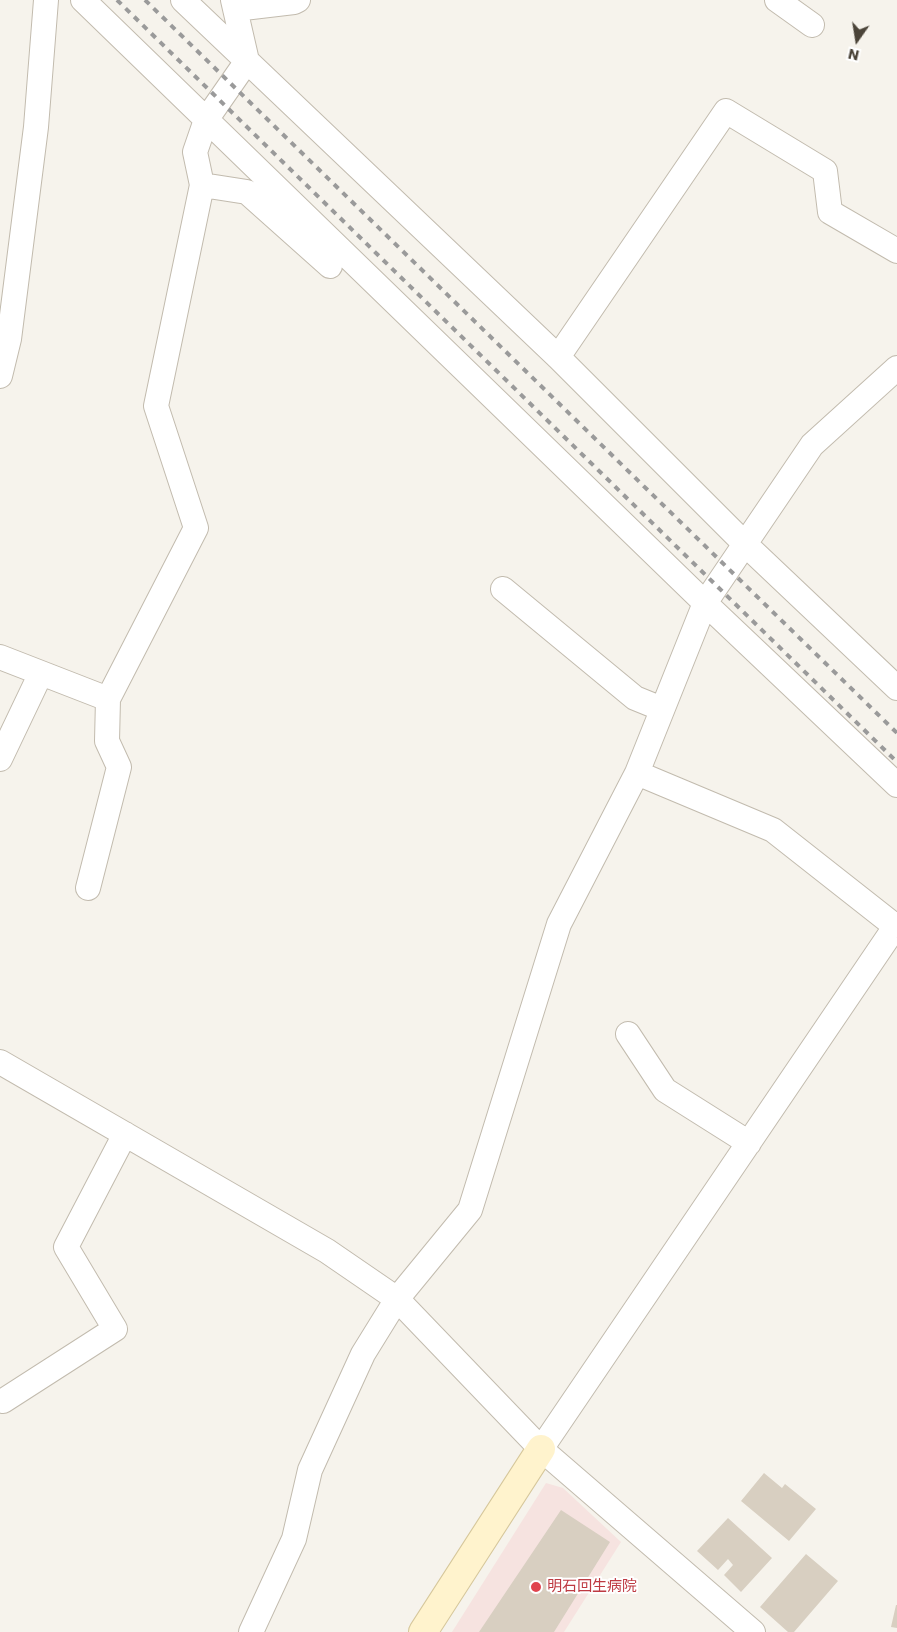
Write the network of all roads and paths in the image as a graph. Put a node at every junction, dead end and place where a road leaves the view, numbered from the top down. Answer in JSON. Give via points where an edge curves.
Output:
{"nodes":[{"id":1,"x":46,"y":0,"type":"edge"},
{"id":2,"x":83,"y":0,"type":"edge"},
{"id":3,"x":183,"y":0,"type":"edge"},
{"id":4,"x":298,"y":0,"type":"edge"},
{"id":5,"x":777,"y":0,"type":"edge"},
{"id":6,"x":234,"y":4,"type":"edge"},
{"id":7,"x":812,"y":25,"type":"dead end"},
{"id":8,"x":247,"y":61,"type":"junction"},
{"id":9,"x":206,"y":120,"type":"junction"},
{"id":10,"x":202,"y":185,"type":"junction"},
{"id":11,"x":897,"y":251,"type":"edge"},
{"id":12,"x":330,"y":266,"type":"dead end"},
{"id":13,"x":558,"y":358,"type":"junction"},
{"id":14,"x":897,"y":368,"type":"edge"},
{"id":15,"x":0,"y":376,"type":"edge"},
{"id":16,"x":745,"y":544,"type":"junction"},
{"id":17,"x":503,"y":589,"type":"dead end"},
{"id":18,"x":705,"y":603,"type":"junction"},
{"id":19,"x":0,"y":657,"type":"edge"},
{"id":20,"x":42,"y":673,"type":"junction"},
{"id":21,"x":897,"y":688,"type":"edge"},
{"id":22,"x":108,"y":699,"type":"junction"},
{"id":23,"x":662,"y":709,"type":"junction"},
{"id":24,"x":0,"y":760,"type":"edge"},
{"id":25,"x":637,"y":773,"type":"junction"},
{"id":26,"x":897,"y":785,"type":"edge"},
{"id":27,"x":88,"y":888,"type":"dead end"},
{"id":28,"x":896,"y":925,"type":"edge"},
{"id":29,"x":628,"y":1034,"type":"dead end"},
{"id":30,"x":0,"y":1062,"type":"edge"},
{"id":31,"x":125,"y":1134,"type":"junction"},
{"id":32,"x":748,"y":1143,"type":"junction"},
{"id":33,"x":397,"y":1299,"type":"junction"},
{"id":34,"x":3,"y":1401,"type":"dead end"},
{"id":35,"x":541,"y":1449,"type":"junction"},
{"id":36,"x":251,"y":1632,"type":"edge"},
{"id":37,"x":423,"y":1632,"type":"edge"},
{"id":38,"x":753,"y":1632,"type":"edge"}],
"edges":[{"from":1,"to":15,"type":"street","via":[[36,127],[9,339]]},
{"from":2,"to":9,"type":"street"},
{"from":3,"to":8,"type":"street"},
{"from":4,"to":6,"type":"street"},
{"from":5,"to":7,"type":"street"},
{"from":6,"to":8,"type":"street"},
{"from":8,"to":9,"type":"street"},
{"from":8,"to":13,"type":"street"},
{"from":9,"to":10,"type":"street","via":[[195,152]]},
{"from":9,"to":18,"type":"street"},
{"from":10,"to":12,"type":"street","via":[[247,192]]},
{"from":10,"to":22,"type":"street","via":[[156,406],[196,528]]},
{"from":11,"to":13,"type":"street","via":[[830,212],[825,171],[726,111]]},
{"from":13,"to":16,"type":"street"},
{"from":14,"to":16,"type":"street","via":[[812,445]]},
{"from":16,"to":18,"type":"street"},
{"from":16,"to":21,"type":"street"},
{"from":17,"to":23,"type":"street","via":[[635,698]]},
{"from":18,"to":23,"type":"street"},
{"from":18,"to":26,"type":"street"},
{"from":19,"to":20,"type":"street"},
{"from":20,"to":22,"type":"street"},
{"from":20,"to":24,"type":"street"},
{"from":22,"to":27,"type":"street","via":[[107,741],[119,767]]},
{"from":23,"to":25,"type":"street"},
{"from":25,"to":28,"type":"street","via":[[773,830]]},
{"from":25,"to":33,"type":"street","via":[[559,924],[470,1210]]},
{"from":28,"to":32,"type":"street"},
{"from":29,"to":32,"type":"street","via":[[665,1090]]},
{"from":30,"to":31,"type":"street"},
{"from":31,"to":33,"type":"street","via":[[327,1251]]},
{"from":31,"to":34,"type":"street","via":[[66,1247],[115,1329]]},
{"from":32,"to":35,"type":"street"},
{"from":33,"to":35,"type":"street"},
{"from":33,"to":36,"type":"street","via":[[363,1354],[310,1470],[294,1539]]},
{"from":35,"to":37,"type":"street"},
{"from":35,"to":38,"type":"street"}]}
